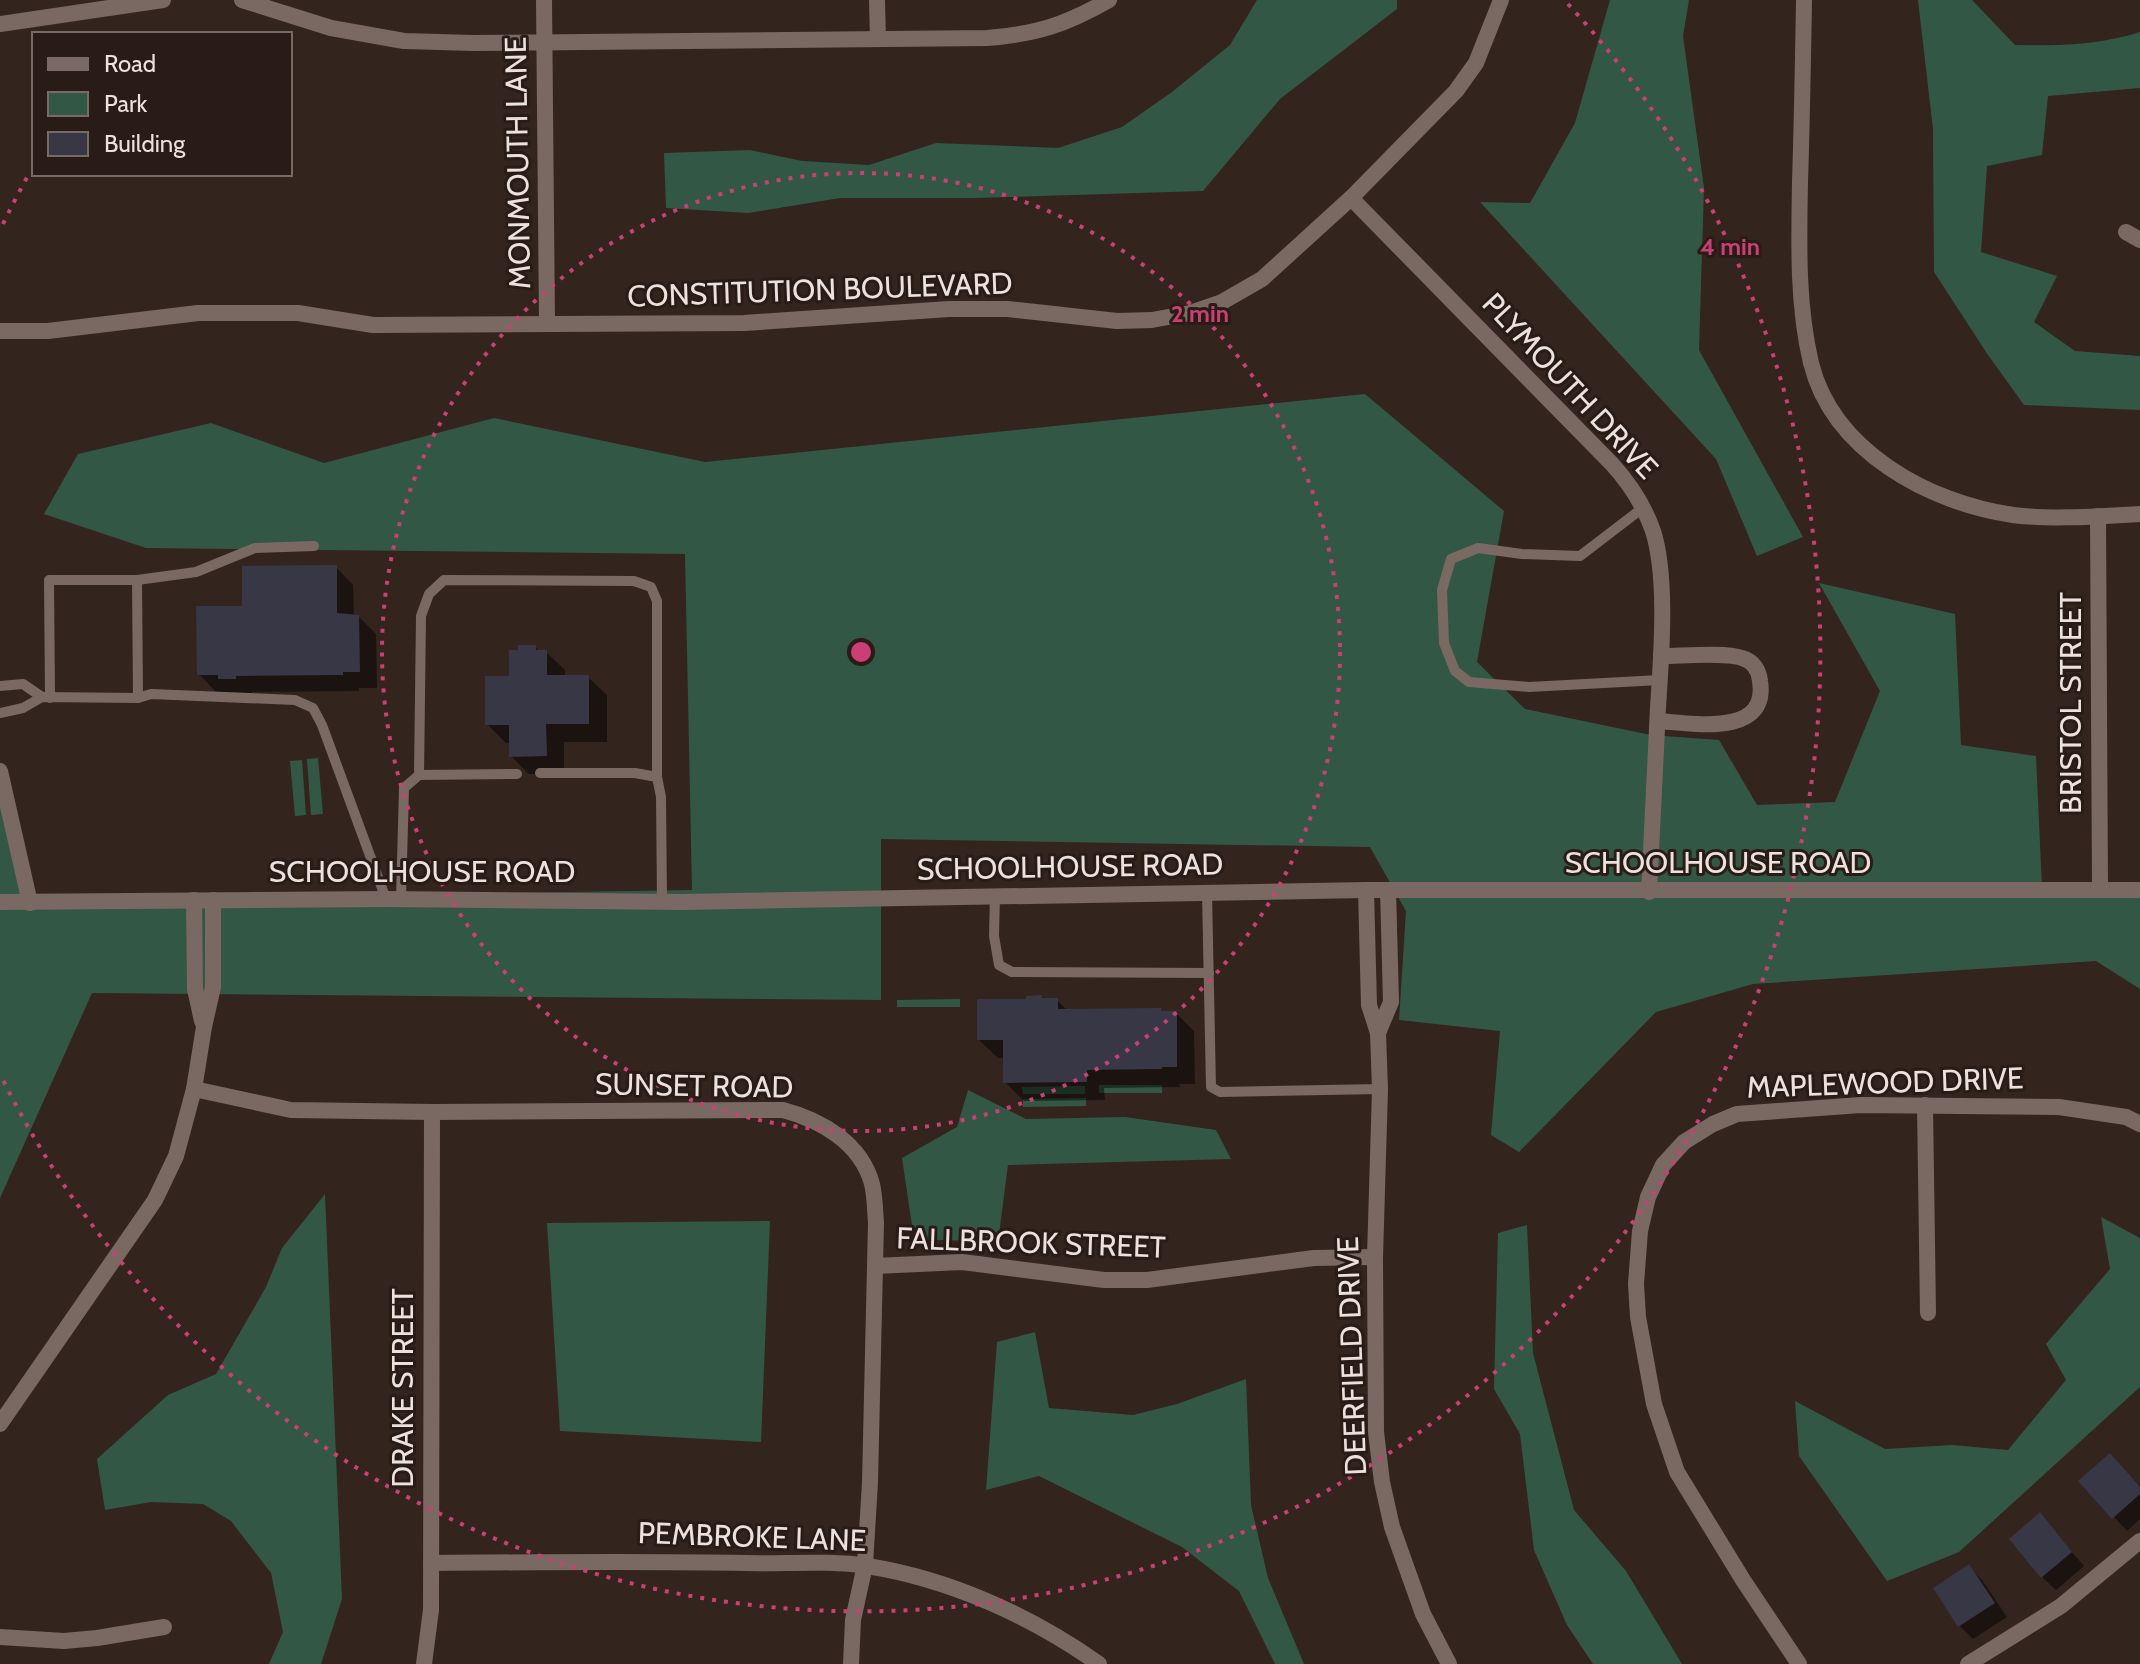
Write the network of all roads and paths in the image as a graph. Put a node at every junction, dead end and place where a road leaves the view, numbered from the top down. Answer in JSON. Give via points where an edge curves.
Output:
{"nodes":[{"id":1,"x":163,"y":0,"type":"edge"},
{"id":2,"x":242,"y":0,"type":"edge"},
{"id":3,"x":544,"y":0,"type":"edge"},
{"id":4,"x":877,"y":0,"type":"edge"},
{"id":5,"x":1109,"y":0,"type":"edge"},
{"id":6,"x":1501,"y":0,"type":"edge"},
{"id":7,"x":1804,"y":0,"type":"edge"},
{"id":8,"x":0,"y":24,"type":"edge"},
{"id":9,"x":878,"y":39,"type":"junction"},
{"id":10,"x":544,"y":42,"type":"junction"},
{"id":11,"x":1351,"y":198,"type":"junction"},
{"id":12,"x":547,"y":324,"type":"junction"},
{"id":13,"x":0,"y":331,"type":"edge"},
{"id":14,"x":1644,"y":507,"type":"junction"},
{"id":15,"x":2140,"y":514,"type":"edge"},
{"id":16,"x":2098,"y":516,"type":"junction"},
{"id":17,"x":314,"y":546,"type":"dead end"},
{"id":18,"x":137,"y":580,"type":"junction"},
{"id":19,"x":1661,"y":656,"type":"junction"},
{"id":20,"x":1660,"y":680,"type":"junction"},
{"id":21,"x":0,"y":686,"type":"edge"},
{"id":22,"x":46,"y":698,"type":"junction"},
{"id":23,"x":138,"y":698,"type":"junction"},
{"id":24,"x":0,"y":713,"type":"edge"},
{"id":25,"x":1658,"y":721,"type":"junction"},
{"id":26,"x":0,"y":771,"type":"edge"},
{"id":27,"x":540,"y":773,"type":"dead end"},
{"id":28,"x":517,"y":774,"type":"dead end"},
{"id":29,"x":419,"y":775,"type":"junction"},
{"id":30,"x":657,"y":777,"type":"junction"},
{"id":31,"x":1366,"y":890,"type":"junction"},
{"id":32,"x":1388,"y":890,"type":"junction"},
{"id":33,"x":2100,"y":890,"type":"junction"},
{"id":34,"x":2140,"y":890,"type":"edge"},
{"id":35,"x":1649,"y":892,"type":"junction"},
{"id":36,"x":1207,"y":893,"type":"junction"},
{"id":37,"x":995,"y":895,"type":"junction"},
{"id":38,"x":393,"y":899,"type":"junction"},
{"id":39,"x":194,"y":900,"type":"junction"},
{"id":40,"x":213,"y":900,"type":"junction"},
{"id":41,"x":0,"y":902,"type":"edge"},
{"id":42,"x":662,"y":902,"type":"junction"},
{"id":43,"x":30,"y":903,"type":"junction"},
{"id":44,"x":1209,"y":973,"type":"junction"},
{"id":45,"x":204,"y":1027,"type":"junction"},
{"id":46,"x":1378,"y":1033,"type":"junction"},
{"id":47,"x":194,"y":1089,"type":"junction"},
{"id":48,"x":1380,"y":1089,"type":"junction"},
{"id":49,"x":1925,"y":1105,"type":"junction"},
{"id":50,"x":432,"y":1112,"type":"junction"},
{"id":51,"x":2140,"y":1124,"type":"edge"},
{"id":52,"x":1375,"y":1257,"type":"junction"},
{"id":53,"x":875,"y":1266,"type":"junction"},
{"id":54,"x":1928,"y":1313,"type":"dead end"},
{"id":55,"x":0,"y":1424,"type":"edge"},
{"id":56,"x":2140,"y":1541,"type":"edge"},
{"id":57,"x":431,"y":1563,"type":"junction"},
{"id":58,"x":865,"y":1565,"type":"junction"},
{"id":59,"x":164,"y":1627,"type":"dead end"},
{"id":60,"x":0,"y":1637,"type":"edge"},
{"id":61,"x":424,"y":1664,"type":"edge"},
{"id":62,"x":851,"y":1664,"type":"edge"},
{"id":63,"x":1099,"y":1664,"type":"edge"},
{"id":64,"x":1449,"y":1664,"type":"edge"},
{"id":65,"x":1799,"y":1664,"type":"edge"},
{"id":66,"x":1968,"y":1664,"type":"edge"}],
"edges":[{"from":1,"to":8,"type":"street"},
{"from":2,"to":10,"type":"street","via":[[331,28],[404,41]]},
{"from":3,"to":10,"type":"street","name":"MONMOUTH LANE"},
{"from":4,"to":9,"type":"street"},
{"from":5,"to":9,"type":"street","via":[[1064,24],[1017,36]]},
{"from":6,"to":11,"type":"street","name":"CONSTITUTION BOULEVARD","via":[[1463,82]]},
{"from":7,"to":16,"type":"street","via":[[1799,260],[1809,355],[1827,402],[1872,456],[1945,498],[2013,515]]},
{"from":9,"to":10,"type":"street"},
{"from":10,"to":12,"type":"street","name":"MONMOUTH LANE"},
{"from":11,"to":12,"type":"street","name":"CONSTITUTION BOULEVARD","via":[[1262,279],[1222,302],[1152,320],[949,309],[744,323]]},
{"from":11,"to":14,"type":"street","name":"PLYMOUTH DRIVE","via":[[1612,464]]},
{"from":12,"to":13,"type":"street","name":"CONSTITUTION BOULEVARD","via":[[373,325],[264,312]]},
{"from":14,"to":19,"type":"street","name":"PLYMOUTH DRIVE","via":[[1661,564]]},
{"from":14,"to":20,"type":"lane","via":[[1580,556],[1478,548],[1451,559],[1442,590],[1444,643],[1455,671],[1469,682],[1529,687]]},
{"from":15,"to":16,"type":"street"},
{"from":16,"to":33,"type":"street","name":"BRISTOL STREET"},
{"from":17,"to":18,"type":"lane","via":[[255,548],[196,572]]},
{"from":18,"to":22,"type":"lane","via":[[49,580]]},
{"from":18,"to":23,"type":"lane"},
{"from":19,"to":20,"type":"street","name":"PLYMOUTH DRIVE"},
{"from":19,"to":25,"type":"street","via":[[1742,657],[1754,664],[1760,698],[1750,713],[1724,725]]},
{"from":20,"to":25,"type":"street","name":"PLYMOUTH DRIVE"},
{"from":21,"to":22,"type":"lane","via":[[23,684]]},
{"from":22,"to":23,"type":"lane"},
{"from":22,"to":24,"type":"lane"},
{"from":23,"to":38,"type":"lane","via":[[151,694],[295,700],[313,708]]},
{"from":25,"to":35,"type":"street","name":"PLYMOUTH DRIVE"},
{"from":26,"to":43,"type":"street"},
{"from":27,"to":30,"type":"lane"},
{"from":28,"to":29,"type":"lane"},
{"from":29,"to":30,"type":"lane","via":[[421,616],[429,594],[444,580],[634,581],[651,587],[657,601]]},
{"from":29,"to":38,"type":"lane","via":[[404,788]]},
{"from":30,"to":42,"type":"lane"},
{"from":31,"to":32,"type":"street","name":"SCHOOLHOUSE ROAD"},
{"from":31,"to":36,"type":"street","name":"SCHOOLHOUSE ROAD"},
{"from":31,"to":46,"type":"street","name":"DEERFIELD DRIVE","via":[[1369,1005]]},
{"from":32,"to":35,"type":"street","name":"SCHOOLHOUSE ROAD"},
{"from":32,"to":46,"type":"street","name":"DEERFIELD DRIVE","via":[[1391,1002]]},
{"from":33,"to":34,"type":"street","name":"SCHOOLHOUSE ROAD"},
{"from":33,"to":35,"type":"street","name":"SCHOOLHOUSE ROAD"},
{"from":36,"to":37,"type":"street","name":"SCHOOLHOUSE ROAD"},
{"from":36,"to":44,"type":"lane"},
{"from":37,"to":42,"type":"street","name":"SCHOOLHOUSE ROAD"},
{"from":37,"to":44,"type":"lane","via":[[999,965],[1012,972]]},
{"from":38,"to":40,"type":"street","name":"SCHOOLHOUSE ROAD"},
{"from":38,"to":42,"type":"street","name":"SCHOOLHOUSE ROAD"},
{"from":39,"to":40,"type":"street","name":"SCHOOLHOUSE ROAD"},
{"from":39,"to":43,"type":"street","name":"SCHOOLHOUSE ROAD"},
{"from":39,"to":45,"type":"street","via":[[195,989]]},
{"from":40,"to":45,"type":"street","via":[[213,987]]},
{"from":41,"to":43,"type":"street","name":"SCHOOLHOUSE ROAD"},
{"from":44,"to":48,"type":"lane","via":[[1211,1087],[1220,1092]]},
{"from":45,"to":47,"type":"street"},
{"from":46,"to":48,"type":"street","name":"DEERFIELD DRIVE"},
{"from":47,"to":50,"type":"street","name":"SUNSET ROAD","via":[[291,1110]]},
{"from":47,"to":55,"type":"street","via":[[176,1156],[155,1200]]},
{"from":48,"to":52,"type":"street","name":"DEERFIELD DRIVE"},
{"from":49,"to":51,"type":"street","name":"MAPLEWOOD DRIVE","via":[[2059,1107]]},
{"from":49,"to":54,"type":"street"},
{"from":49,"to":65,"type":"street","name":"MAPLEWOOD DRIVE","via":[[1737,1114],[1713,1124],[1684,1142],[1663,1165],[1640,1231],[1638,1317],[1654,1404],[1677,1472]]},
{"from":50,"to":53,"type":"street","name":"SUNSET ROAD","via":[[783,1110],[805,1116],[846,1140],[863,1162],[873,1186]]},
{"from":50,"to":57,"type":"street","name":"DRAKE STREET"},
{"from":52,"to":53,"type":"street","name":"FALLBROOK STREET","via":[[1314,1258],[1147,1280],[1104,1280],[962,1262]]},
{"from":52,"to":64,"type":"street","name":"DEERFIELD DRIVE","via":[[1376,1432],[1382,1482],[1423,1614]]},
{"from":53,"to":58,"type":"street","name":"SUNSET ROAD"},
{"from":56,"to":66,"type":"street","via":[[2061,1606]]},
{"from":57,"to":58,"type":"street","name":"PEMBROKE LANE"},
{"from":57,"to":61,"type":"street","name":"DRAKE STREET"},
{"from":58,"to":62,"type":"street","name":"SUNSET ROAD","via":[[853,1620]]},
{"from":58,"to":63,"type":"street","name":"PEMBROKE LANE","via":[[927,1580],[1018,1615]]},
{"from":59,"to":60,"type":"street","via":[[64,1641]]}]}
